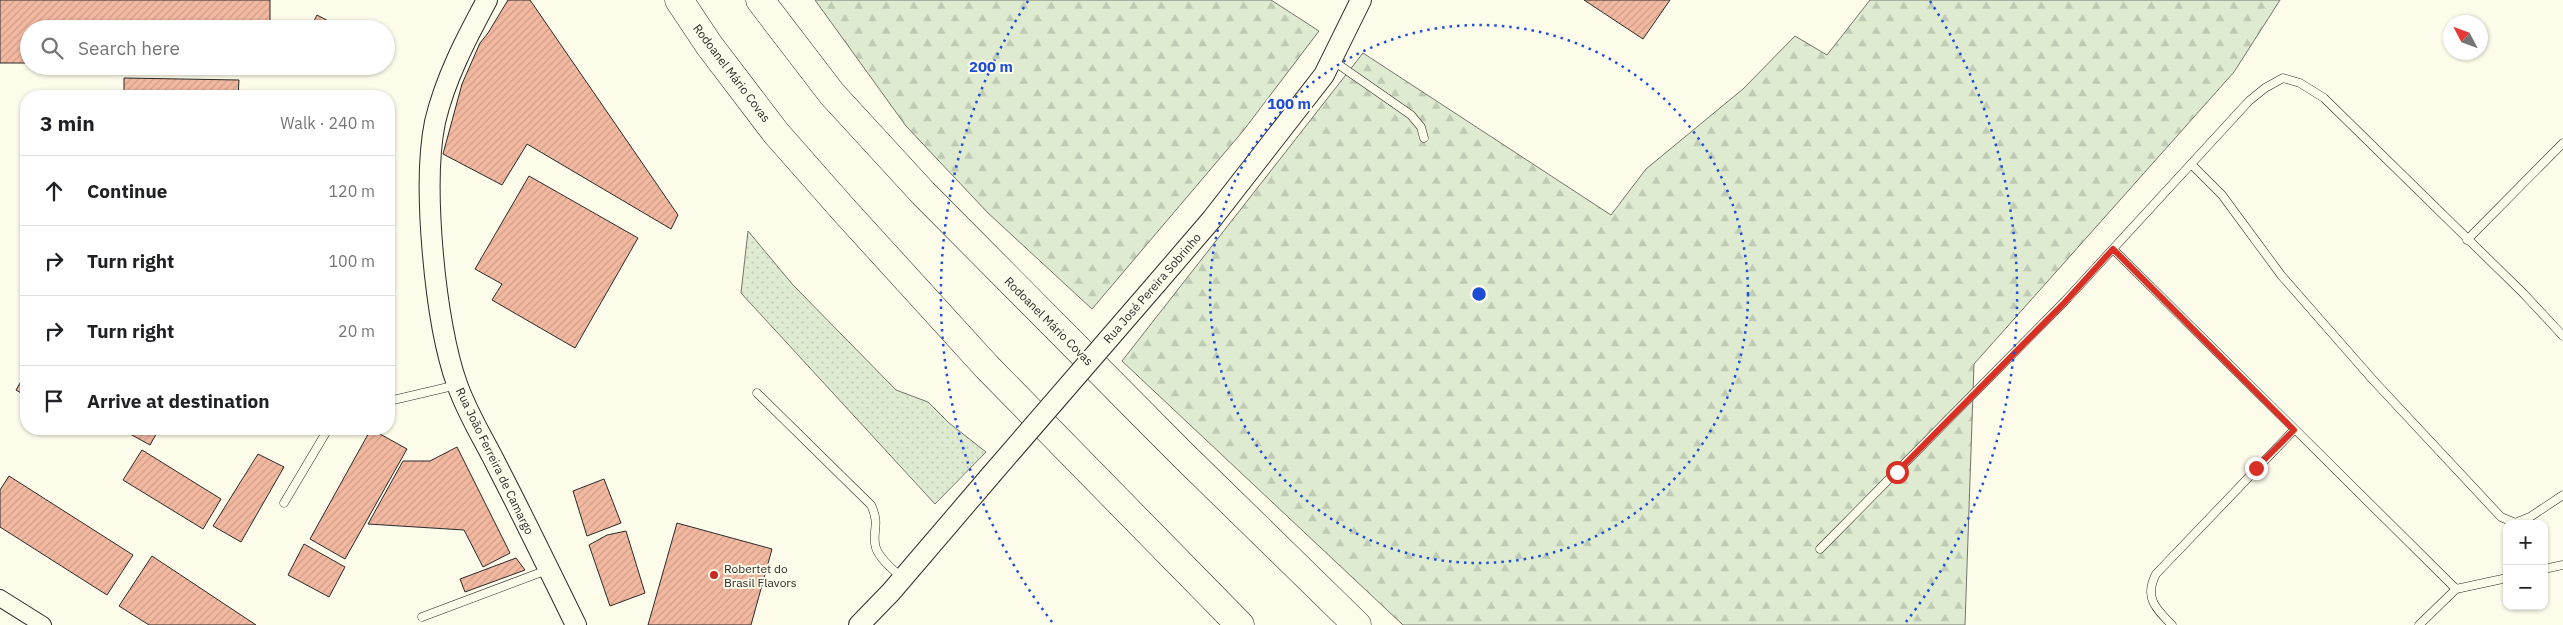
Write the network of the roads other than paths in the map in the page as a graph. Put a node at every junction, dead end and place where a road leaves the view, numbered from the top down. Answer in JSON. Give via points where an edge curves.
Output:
{"nodes":[{"id":1,"x":486,"y":0,"type":"edge"},
{"id":2,"x":679,"y":0,"type":"edge"},
{"id":3,"x":760,"y":0,"type":"edge"},
{"id":4,"x":1361,"y":0,"type":"edge"},
{"id":5,"x":1332,"y":60,"type":"junction"},
{"id":6,"x":1424,"y":138,"type":"dead end"},
{"id":7,"x":2563,"y":143,"type":"edge"},
{"id":8,"x":2191,"y":164,"type":"junction"},
{"id":9,"x":2467,"y":240,"type":"junction"},
{"id":10,"x":2113,"y":249,"type":"junction"},
{"id":11,"x":2563,"y":336,"type":"edge"},
{"id":12,"x":457,"y":385,"type":"junction"},
{"id":13,"x":757,"y":393,"type":"dead end"},
{"id":14,"x":395,"y":399,"type":"edge"},
{"id":15,"x":2294,"y":430,"type":"junction"},
{"id":16,"x":324,"y":435,"type":"edge"},
{"id":17,"x":2563,"y":495,"type":"edge"},
{"id":18,"x":284,"y":503,"type":"dead end"},
{"id":19,"x":1820,"y":550,"type":"dead end"},
{"id":20,"x":2563,"y":565,"type":"edge"},
{"id":21,"x":2548,"y":569,"type":"edge"},
{"id":22,"x":549,"y":570,"type":"junction"},
{"id":23,"x":902,"y":578,"type":"junction"},
{"id":24,"x":2503,"y":579,"type":"edge"},
{"id":25,"x":2456,"y":589,"type":"junction"},
{"id":26,"x":0,"y":598,"type":"edge"},
{"id":27,"x":422,"y":617,"type":"dead end"},
{"id":28,"x":43,"y":625,"type":"edge"},
{"id":29,"x":576,"y":625,"type":"edge"},
{"id":30,"x":859,"y":625,"type":"edge"},
{"id":31,"x":1240,"y":625,"type":"edge"},
{"id":32,"x":1357,"y":625,"type":"edge"},
{"id":33,"x":2172,"y":625,"type":"edge"},
{"id":34,"x":2420,"y":625,"type":"edge"}],
"edges":[{"from":1,"to":12,"type":"street","name":"Rua João Ferreira de Camargo","via":[[447,83],[435,121],[431,150],[435,266],[448,358]]},
{"from":2,"to":31,"type":"highway","name":"Rodoanel Mário Covas","via":[[776,133],[844,209],[987,367]]},
{"from":3,"to":32,"type":"highway","name":"Rodoanel Mário Covas","via":[[832,94],[923,193]]},
{"from":4,"to":5,"type":"street","name":"Rua José Pereira Sobrinho"},
{"from":5,"to":6,"type":"lane","via":[[1411,115],[1421,127]]},
{"from":5,"to":23,"type":"street","name":"Rua José Pereira Sobrinho","bridge":true,"via":[[1291,118],[1157,283]]},
{"from":7,"to":9,"type":"lane"},
{"from":8,"to":9,"type":"lane","via":[[2249,100],[2282,78],[2300,83],[2324,98]]},
{"from":8,"to":10,"type":"lane"},
{"from":8,"to":17,"type":"lane","via":[[2222,194],[2281,276],[2501,517],[2515,523],[2530,518]]},
{"from":9,"to":11,"type":"lane"},
{"from":10,"to":15,"type":"lane"},
{"from":10,"to":19,"type":"lane","via":[[2065,302]]},
{"from":12,"to":14,"type":"lane"},
{"from":12,"to":22,"type":"street","name":"Rua João Ferreira de Camargo","via":[[470,417]]},
{"from":13,"to":23,"type":"lane","via":[[870,505],[877,518],[875,546],[878,554]]},
{"from":15,"to":25,"type":"lane"},
{"from":15,"to":33,"type":"lane","via":[[2156,574],[2150,586],[2152,601]]},
{"from":16,"to":18,"type":"lane"},
{"from":20,"to":21,"type":"lane"},
{"from":22,"to":27,"type":"lane"},
{"from":22,"to":29,"type":"street","name":"Rua João Ferreira de Camargo"},
{"from":23,"to":30,"type":"street","name":"Rua José Pereira Sobrinho"},
{"from":24,"to":25,"type":"lane"},
{"from":25,"to":34,"type":"lane"},
{"from":26,"to":28,"type":"street"}]}
